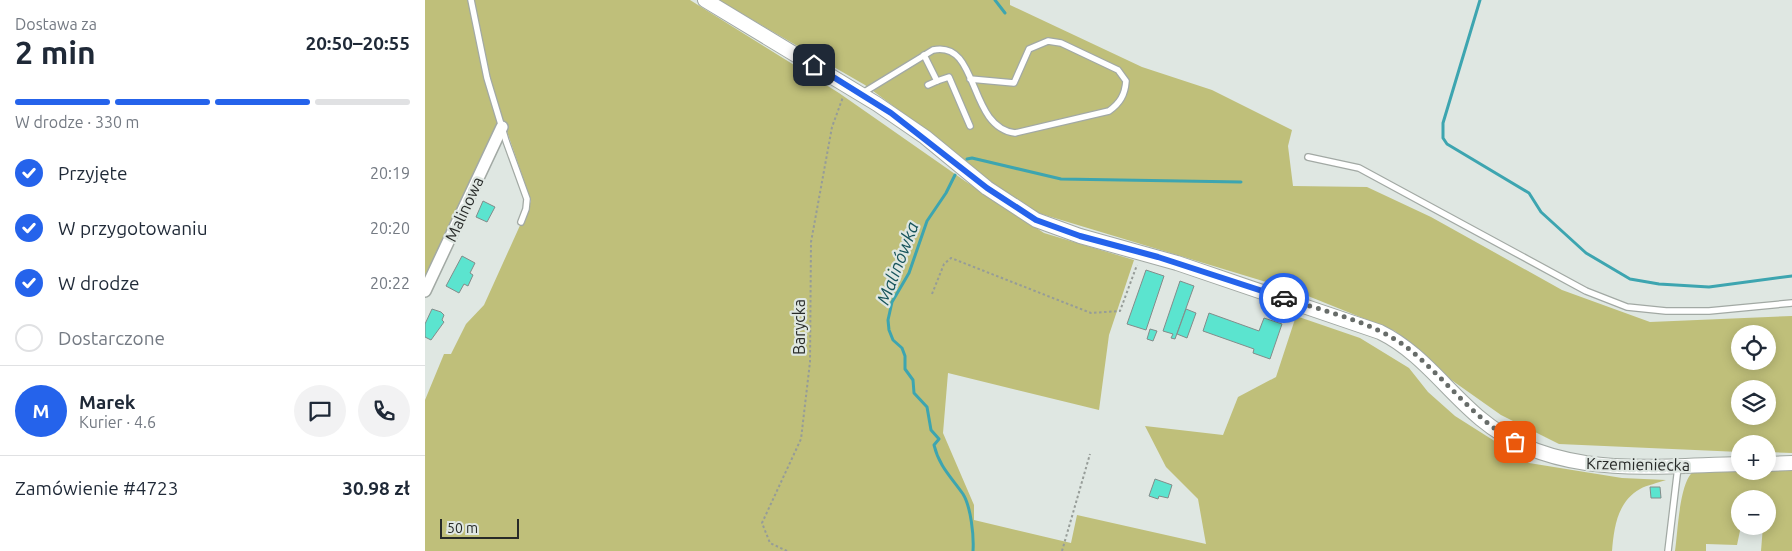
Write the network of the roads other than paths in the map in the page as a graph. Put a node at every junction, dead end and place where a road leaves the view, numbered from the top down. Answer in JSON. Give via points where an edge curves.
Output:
{"nodes":[{"id":1,"x":471,"y":0,"type":"edge"},
{"id":2,"x":705,"y":0,"type":"edge"},
{"id":3,"x":924,"y":55,"type":"junction"},
{"id":4,"x":970,"y":78,"type":"junction"},
{"id":5,"x":937,"y":80,"type":"junction"},
{"id":6,"x":928,"y":85,"type":"dead end"},
{"id":7,"x":861,"y":94,"type":"junction"},
{"id":8,"x":970,"y":126,"type":"dead end"},
{"id":9,"x":502,"y":127,"type":"junction"},
{"id":10,"x":1308,"y":157,"type":"dead end"},
{"id":11,"x":521,"y":222,"type":"dead end"},
{"id":12,"x":425,"y":291,"type":"edge"},
{"id":13,"x":1792,"y":303,"type":"edge"},
{"id":14,"x":1792,"y":463,"type":"edge"},
{"id":15,"x":1731,"y":464,"type":"edge"},
{"id":16,"x":1776,"y":464,"type":"edge"},
{"id":17,"x":1678,"y":465,"type":"junction"},
{"id":18,"x":1668,"y":551,"type":"edge"}],
"edges":[{"from":1,"to":9,"type":"lane","via":[[487,78]]},
{"from":2,"to":7,"type":"street","name":"Krzemieniecka"},
{"from":3,"to":4,"type":"lane","via":[[933,50],[947,50],[961,59]]},
{"from":3,"to":5,"type":"lane"},
{"from":3,"to":7,"type":"lane"},
{"from":4,"to":4,"type":"lane","via":[[989,119],[1000,129],[1015,133],[1109,111],[1118,104],[1126,82],[1118,70],[1061,43],[1048,41],[1029,49],[1013,83]]},
{"from":5,"to":6,"type":"lane"},
{"from":5,"to":8,"type":"lane","via":[[949,77]]},
{"from":7,"to":17,"type":"street","name":"Krzemieniecka","via":[[904,122],[987,188],[1025,213],[1067,232],[1141,252],[1388,336],[1411,351],[1489,425],[1515,442],[1564,460],[1595,465]]},
{"from":9,"to":11,"type":"lane","via":[[527,199]]},
{"from":9,"to":12,"type":"street","name":"Malinowa"},
{"from":10,"to":13,"type":"lane","via":[[1359,168],[1586,291],[1627,307],[1709,311]]},
{"from":14,"to":16,"type":"street"},
{"from":15,"to":17,"type":"street","name":"Krzemieniecka"},
{"from":17,"to":18,"type":"lane"}]}
